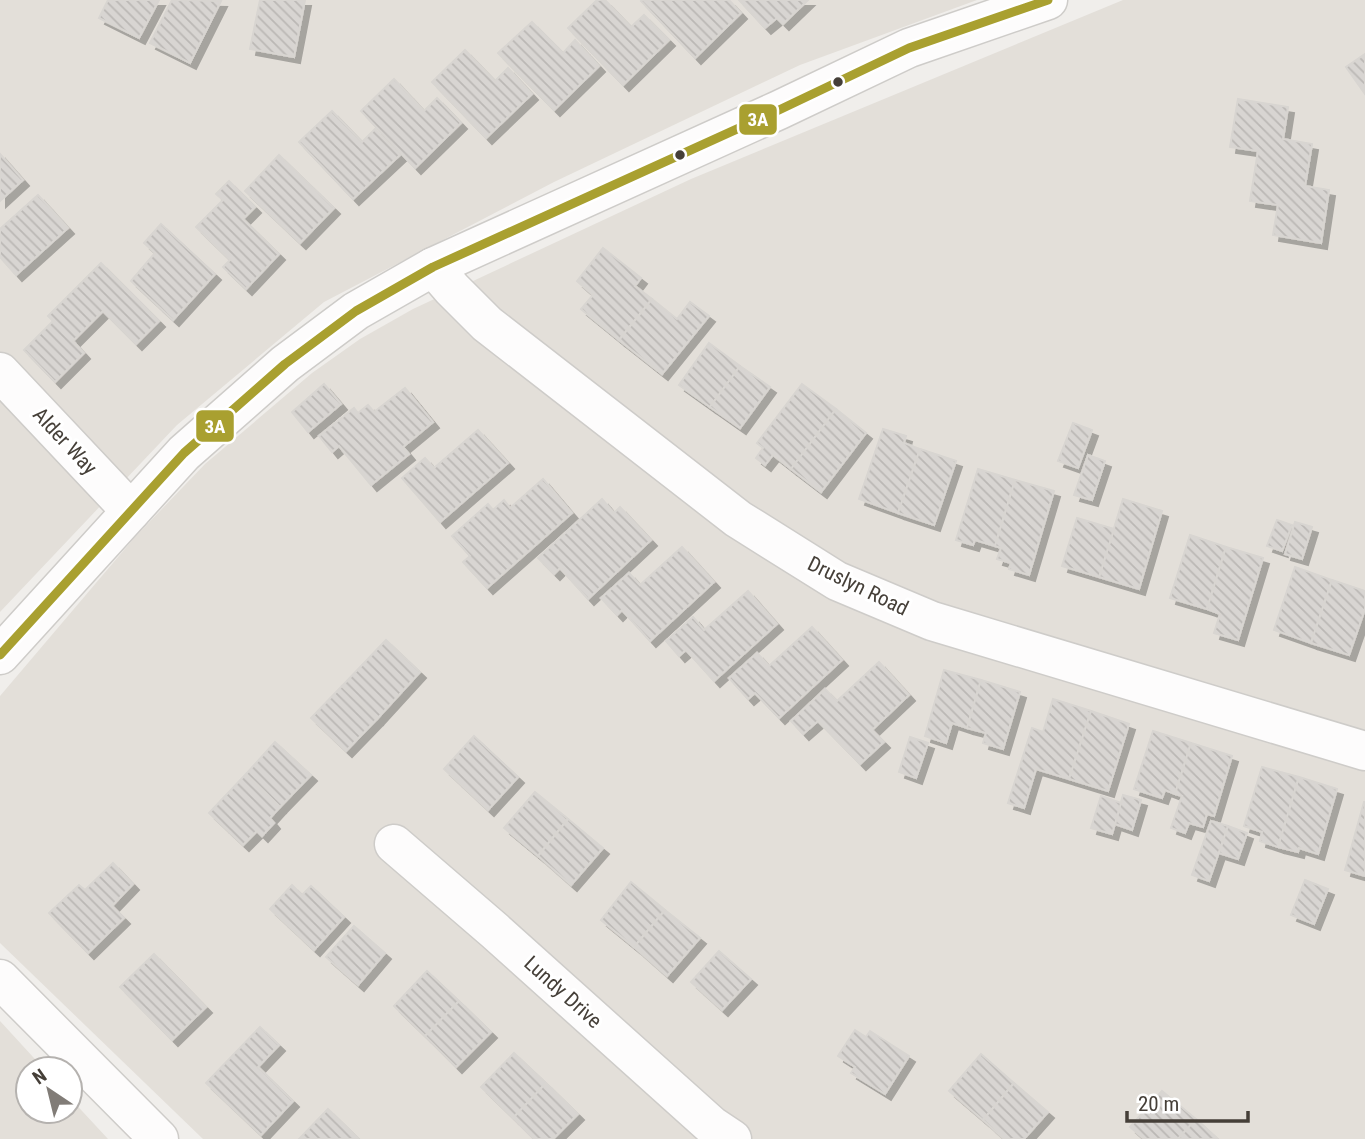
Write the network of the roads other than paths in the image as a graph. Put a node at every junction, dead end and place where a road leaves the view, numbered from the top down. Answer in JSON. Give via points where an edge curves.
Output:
{"nodes":[{"id":1,"x":1048,"y":0,"type":"edge"},
{"id":2,"x":433,"y":267,"type":"junction"},
{"id":3,"x":0,"y":372,"type":"edge"},
{"id":4,"x":131,"y":510,"type":"junction"},
{"id":5,"x":0,"y":655,"type":"edge"},
{"id":6,"x":1365,"y":751,"type":"edge"},
{"id":7,"x":394,"y":844,"type":"dead end"},
{"id":8,"x":0,"y":979,"type":"edge"},
{"id":9,"x":159,"y":1139,"type":"edge"},
{"id":10,"x":732,"y":1139,"type":"edge"}],
"edges":[{"from":1,"to":2,"type":"street","via":[[909,48]]},
{"from":2,"to":4,"type":"street","via":[[356,311],[285,364],[184,453]]},
{"from":2,"to":6,"type":"street","name":"Druslyn Road","via":[[487,324],[738,519],[838,581],[932,621]]},
{"from":3,"to":4,"type":"street","name":"Alder Way"},
{"from":4,"to":5,"type":"street"},
{"from":7,"to":10,"type":"street","name":"Lundy Drive"},
{"from":8,"to":9,"type":"street"}]}
